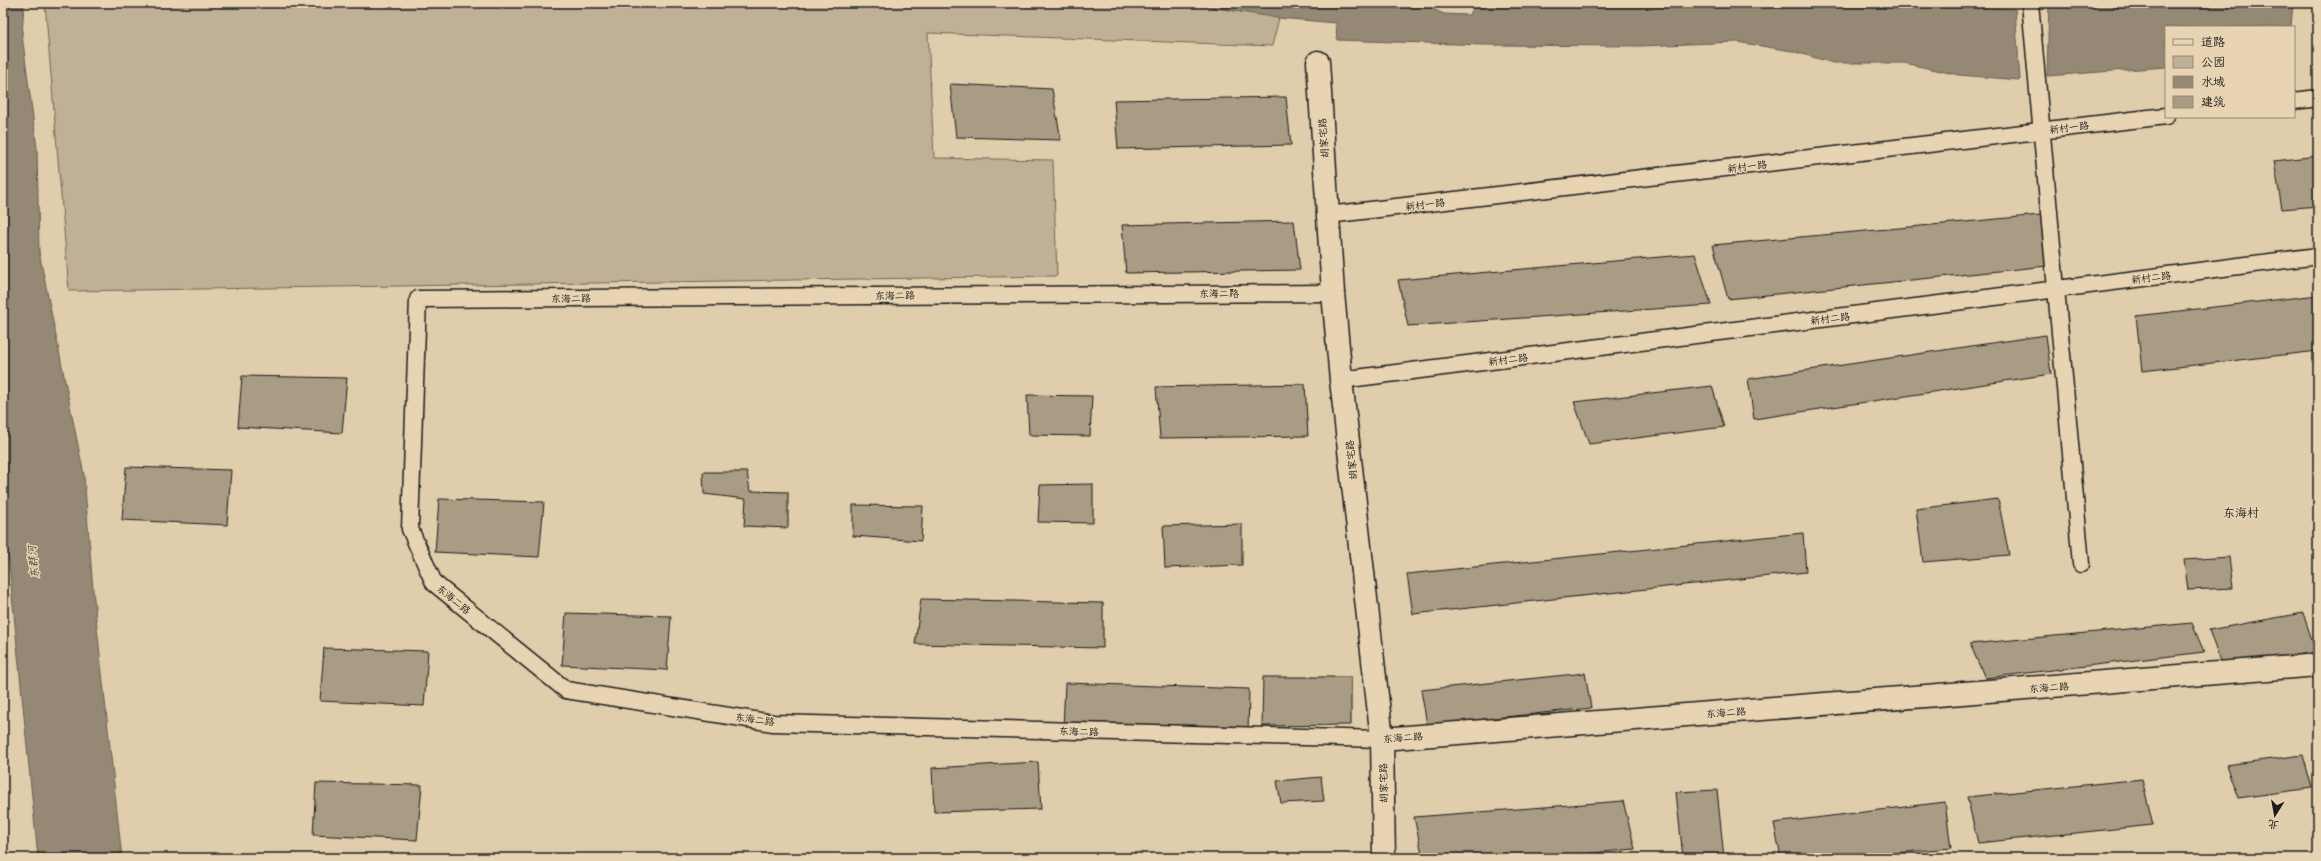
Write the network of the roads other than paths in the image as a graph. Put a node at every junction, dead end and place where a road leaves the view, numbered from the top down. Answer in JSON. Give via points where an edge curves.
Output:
{"nodes":[{"id":1,"x":2030,"y":3,"type":"edge"},
{"id":2,"x":1318,"y":62,"type":"dead end"},
{"id":3,"x":2318,"y":98,"type":"edge"},
{"id":4,"x":2295,"y":101,"type":"edge"},
{"id":5,"x":2165,"y":116,"type":"edge"},
{"id":6,"x":2042,"y":131,"type":"junction"},
{"id":7,"x":1328,"y":215,"type":"junction"},
{"id":8,"x":2318,"y":256,"type":"edge"},
{"id":9,"x":2056,"y":290,"type":"junction"},
{"id":10,"x":1333,"y":293,"type":"junction"},
{"id":11,"x":1342,"y":380,"type":"junction"},
{"id":12,"x":2081,"y":564,"type":"dead end"},
{"id":13,"x":2318,"y":665,"type":"edge"},
{"id":14,"x":1382,"y":739,"type":"junction"},
{"id":15,"x":1384,"y":858,"type":"edge"}],
"edges":[{"from":1,"to":6,"type":"lane"},
{"from":2,"to":7,"type":"street","name":"胡家宅路"},
{"from":3,"to":4,"type":"lane"},
{"from":5,"to":6,"type":"lane","name":"新村一路"},
{"from":6,"to":7,"type":"lane","name":"新村一路"},
{"from":6,"to":9,"type":"lane"},
{"from":7,"to":10,"type":"street","name":"胡家宅路"},
{"from":8,"to":9,"type":"lane","name":"新村二路"},
{"from":9,"to":11,"type":"lane","name":"新村二路"},
{"from":9,"to":12,"type":"lane"},
{"from":10,"to":11,"type":"street","name":"胡家宅路"},
{"from":10,"to":14,"type":"lane","name":"东海二路","via":[[418,299],[410,529],[434,583],[566,690],[773,723]]},
{"from":11,"to":14,"type":"street","name":"胡家宅路"},
{"from":13,"to":14,"type":"street","name":"东海二路"},
{"from":14,"to":15,"type":"street","name":"胡家宅路"}]}
